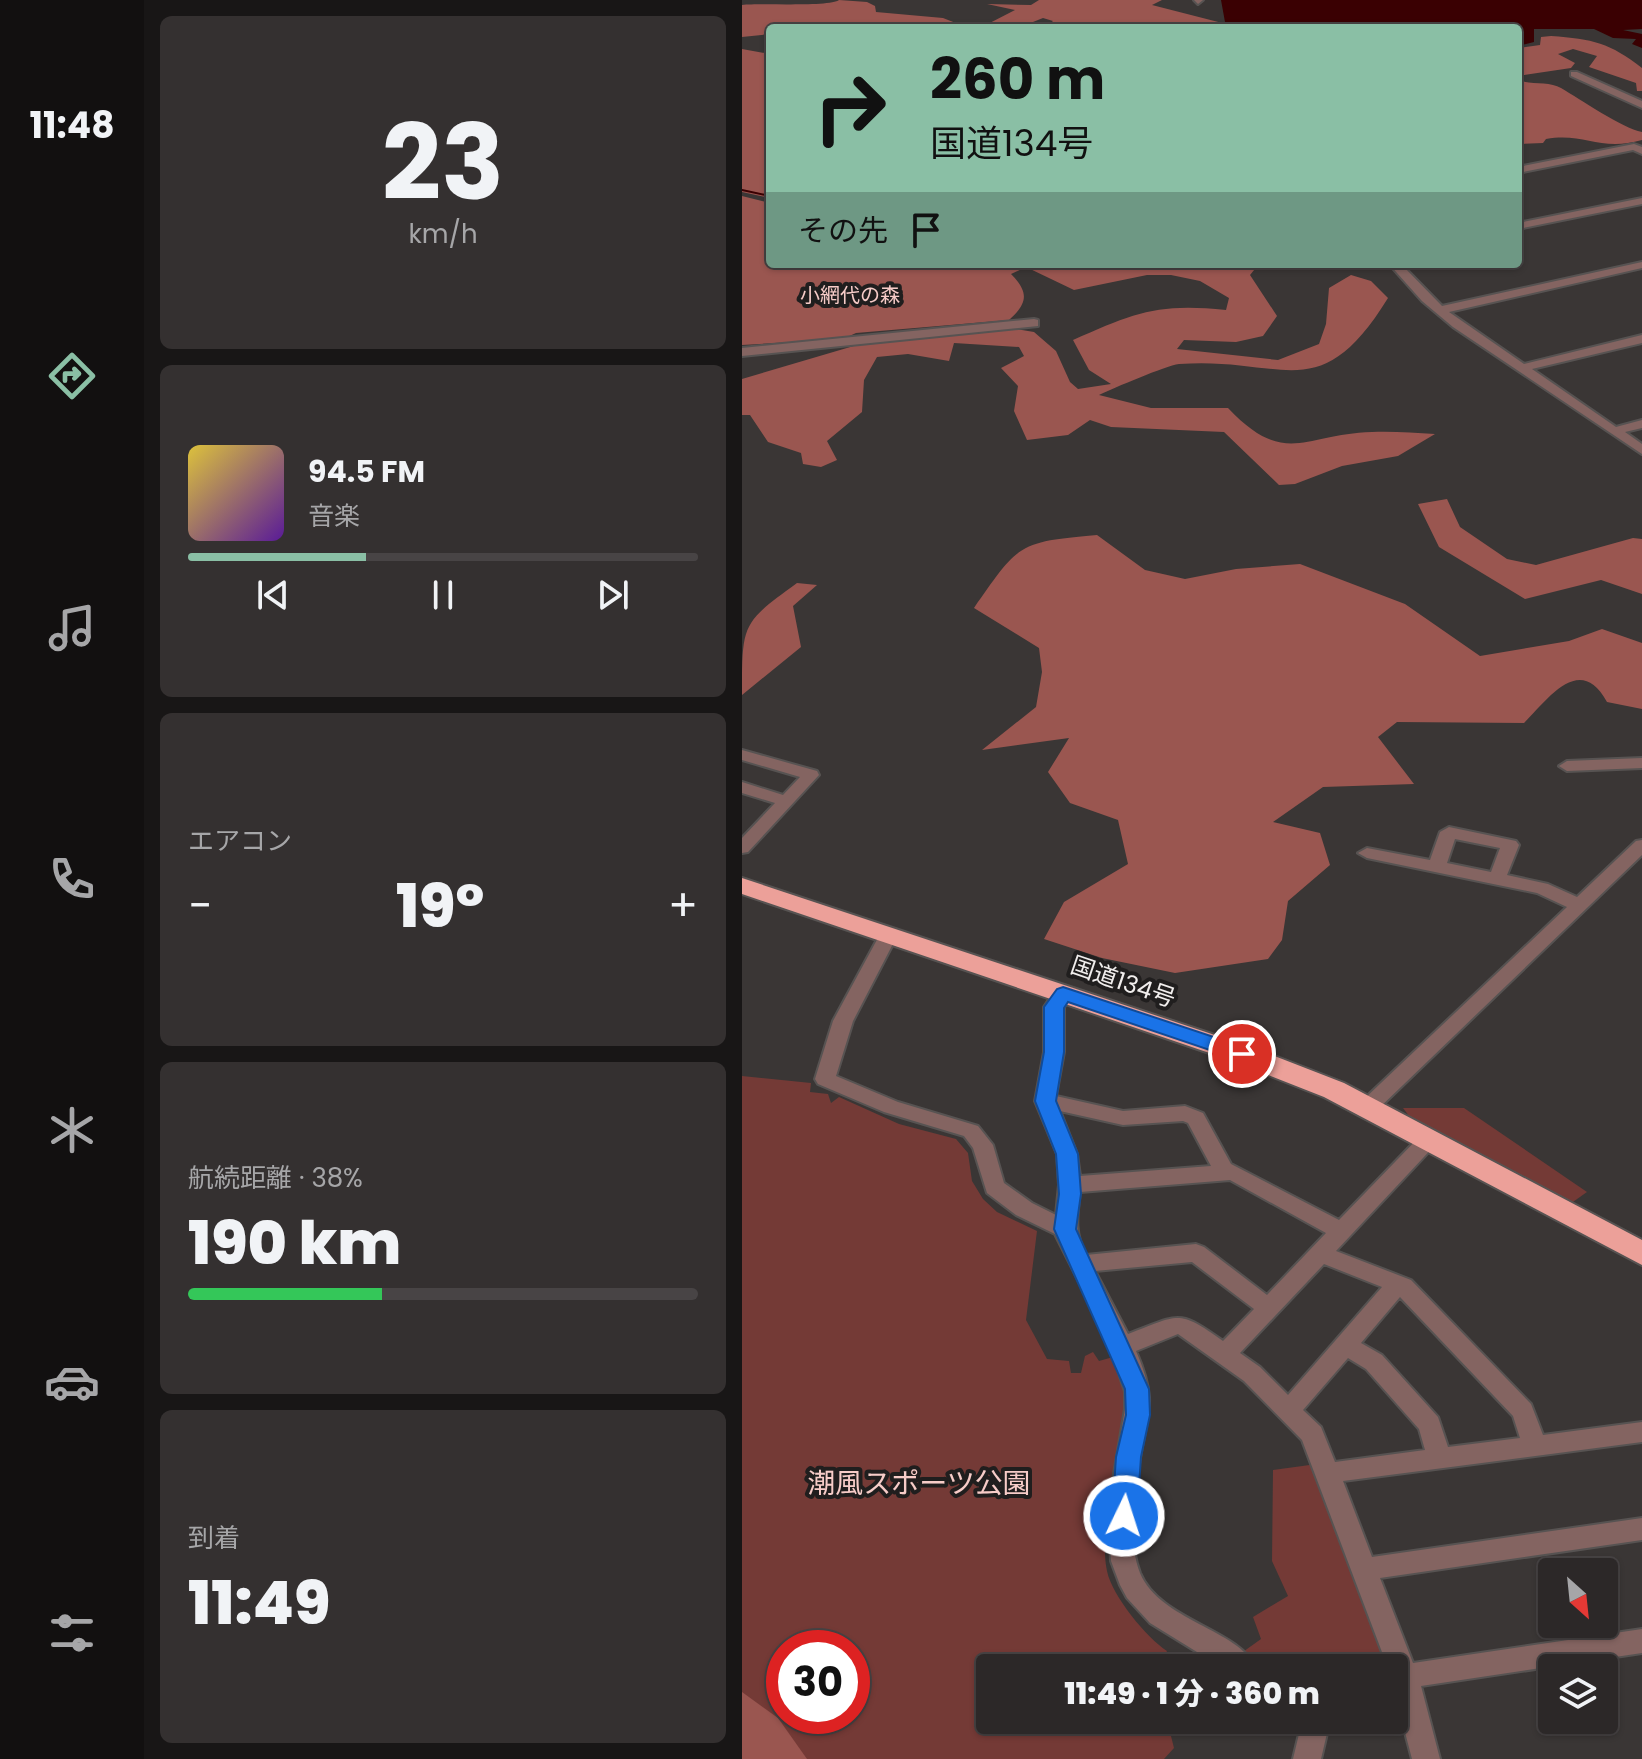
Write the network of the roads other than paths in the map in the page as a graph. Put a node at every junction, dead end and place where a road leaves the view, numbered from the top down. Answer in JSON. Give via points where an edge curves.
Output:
{"nodes":[{"id":1,"x":1574,"y":74,"type":"dead end"},
{"id":2,"x":1642,"y":105,"type":"edge"},
{"id":3,"x":1642,"y":151,"type":"edge"},
{"id":4,"x":1522,"y":169,"type":"edge"},
{"id":5,"x":1642,"y":201,"type":"edge"},
{"id":6,"x":1522,"y":225,"type":"edge"},
{"id":7,"x":1642,"y":265,"type":"edge"},
{"id":8,"x":1399,"y":268,"type":"edge"},
{"id":9,"x":1440,"y":310,"type":"junction"},
{"id":10,"x":1034,"y":323,"type":"dead end"},
{"id":11,"x":1642,"y":339,"type":"edge"},
{"id":12,"x":742,"y":352,"type":"edge"},
{"id":13,"x":1522,"y":368,"type":"junction"},
{"id":14,"x":1642,"y":424,"type":"edge"},
{"id":15,"x":1614,"y":431,"type":"junction"},
{"id":16,"x":1642,"y":450,"type":"edge"},
{"id":17,"x":742,"y":755,"type":"edge"},
{"id":18,"x":1642,"y":763,"type":"edge"},
{"id":19,"x":1567,"y":766,"type":"dead end"},
{"id":20,"x":742,"y":787,"type":"edge"},
{"id":21,"x":788,"y":802,"type":"junction"},
{"id":22,"x":1642,"y":845,"type":"edge"},
{"id":23,"x":742,"y":848,"type":"edge"},
{"id":24,"x":1367,"y":853,"type":"dead end"},
{"id":25,"x":1437,"y":866,"type":"junction"},
{"id":26,"x":1497,"y":879,"type":"junction"},
{"id":27,"x":742,"y":886,"type":"edge"},
{"id":28,"x":1580,"y":906,"type":"junction"},
{"id":29,"x":888,"y":936,"type":"junction"},
{"id":30,"x":1063,"y":994,"type":"junction"},
{"id":31,"x":1045,"y":1101,"type":"junction"},
{"id":32,"x":1369,"y":1106,"type":"junction"},
{"id":33,"x":1430,"y":1138,"type":"junction"},
{"id":34,"x":1224,"y":1170,"type":"junction"},
{"id":35,"x":1070,"y":1185,"type":"junction"},
{"id":36,"x":1065,"y":1229,"type":"junction"},
{"id":37,"x":1341,"y":1231,"type":"junction"},
{"id":38,"x":1320,"y":1254,"type":"junction"},
{"id":39,"x":1642,"y":1254,"type":"edge"},
{"id":40,"x":1080,"y":1264,"type":"junction"},
{"id":41,"x":1399,"y":1283,"type":"junction"},
{"id":42,"x":1269,"y":1308,"type":"junction"},
{"id":43,"x":1346,"y":1346,"type":"junction"},
{"id":44,"x":1120,"y":1347,"type":"junction"},
{"id":45,"x":1226,"y":1353,"type":"junction"},
{"id":46,"x":1288,"y":1411,"type":"junction"},
{"id":47,"x":1642,"y":1432,"type":"edge"},
{"id":48,"x":1534,"y":1445,"type":"junction"},
{"id":49,"x":1439,"y":1457,"type":"junction"},
{"id":50,"x":1327,"y":1473,"type":"junction"},
{"id":51,"x":1642,"y":1529,"type":"edge"},
{"id":52,"x":1364,"y":1569,"type":"junction"},
{"id":53,"x":1642,"y":1641,"type":"edge"},
{"id":54,"x":1227,"y":1654,"type":"edge"},
{"id":55,"x":1392,"y":1654,"type":"edge"},
{"id":56,"x":1408,"y":1676,"type":"edge"},
{"id":57,"x":1408,"y":1704,"type":"edge"},
{"id":58,"x":1310,"y":1734,"type":"edge"},
{"id":59,"x":1307,"y":1759,"type":"edge"},
{"id":60,"x":1426,"y":1759,"type":"edge"}],
"edges":[{"from":1,"to":2,"type":"street"},
{"from":3,"to":4,"type":"street","via":[[1634,147]]},
{"from":5,"to":6,"type":"street"},
{"from":7,"to":9,"type":"street"},
{"from":8,"to":9,"type":"street"},
{"from":9,"to":13,"type":"street"},
{"from":10,"to":12,"type":"street"},
{"from":11,"to":13,"type":"street"},
{"from":13,"to":15,"type":"street"},
{"from":14,"to":15,"type":"street"},
{"from":15,"to":16,"type":"street"},
{"from":17,"to":21,"type":"street","via":[[811,775]]},
{"from":18,"to":19,"type":"street"},
{"from":20,"to":21,"type":"street"},
{"from":21,"to":23,"type":"street"},
{"from":22,"to":28,"type":"street"},
{"from":24,"to":25,"type":"street"},
{"from":25,"to":26,"type":"street"},
{"from":25,"to":26,"type":"street","via":[[1449,832],[1510,845]]},
{"from":26,"to":28,"type":"street","via":[[1542,888]]},
{"from":27,"to":29,"type":"highway","name":"国道134号"},
{"from":28,"to":32,"type":"street"},
{"from":29,"to":30,"type":"highway","name":"国道134号"},
{"from":29,"to":36,"type":"street","via":[[843,1021],[825,1079],[891,1107],[971,1131],[983,1145],[995,1187]]},
{"from":30,"to":31,"type":"street","via":[[1054,1007],[1054,1052]]},
{"from":30,"to":32,"type":"highway","name":"国道134号","via":[[1242,1054]]},
{"from":31,"to":34,"type":"street","via":[[1123,1118],[1185,1113],[1196,1118]]},
{"from":31,"to":35,"type":"street","via":[[1064,1144]]},
{"from":32,"to":33,"type":"highway","name":"国道134号"},
{"from":33,"to":37,"type":"street"},
{"from":33,"to":39,"type":"highway","name":"国道134号"},
{"from":34,"to":35,"type":"street"},
{"from":34,"to":37,"type":"street"},
{"from":35,"to":36,"type":"street"},
{"from":36,"to":40,"type":"street"},
{"from":37,"to":38,"type":"street"},
{"from":38,"to":41,"type":"street"},
{"from":38,"to":42,"type":"street"},
{"from":40,"to":42,"type":"street","via":[[1196,1253]]},
{"from":40,"to":44,"type":"street"},
{"from":41,"to":43,"type":"street"},
{"from":41,"to":48,"type":"street","via":[[1523,1411]]},
{"from":42,"to":45,"type":"street"},
{"from":43,"to":46,"type":"street"},
{"from":43,"to":49,"type":"street","via":[[1374,1362],[1430,1424]]},
{"from":44,"to":45,"type":"street","via":[[1177,1325]]},
{"from":44,"to":54,"type":"street","via":[[1137,1389],[1138,1415],[1128,1457],[1128,1576],[1162,1619]]},
{"from":45,"to":46,"type":"street"},
{"from":46,"to":50,"type":"street","via":[[1312,1434]]},
{"from":47,"to":48,"type":"street"},
{"from":48,"to":49,"type":"street"},
{"from":49,"to":50,"type":"street"},
{"from":50,"to":52,"type":"street"},
{"from":51,"to":52,"type":"street"},
{"from":52,"to":55,"type":"street"},
{"from":53,"to":56,"type":"street"},
{"from":57,"to":60,"type":"street"},
{"from":58,"to":59,"type":"street"}]}
